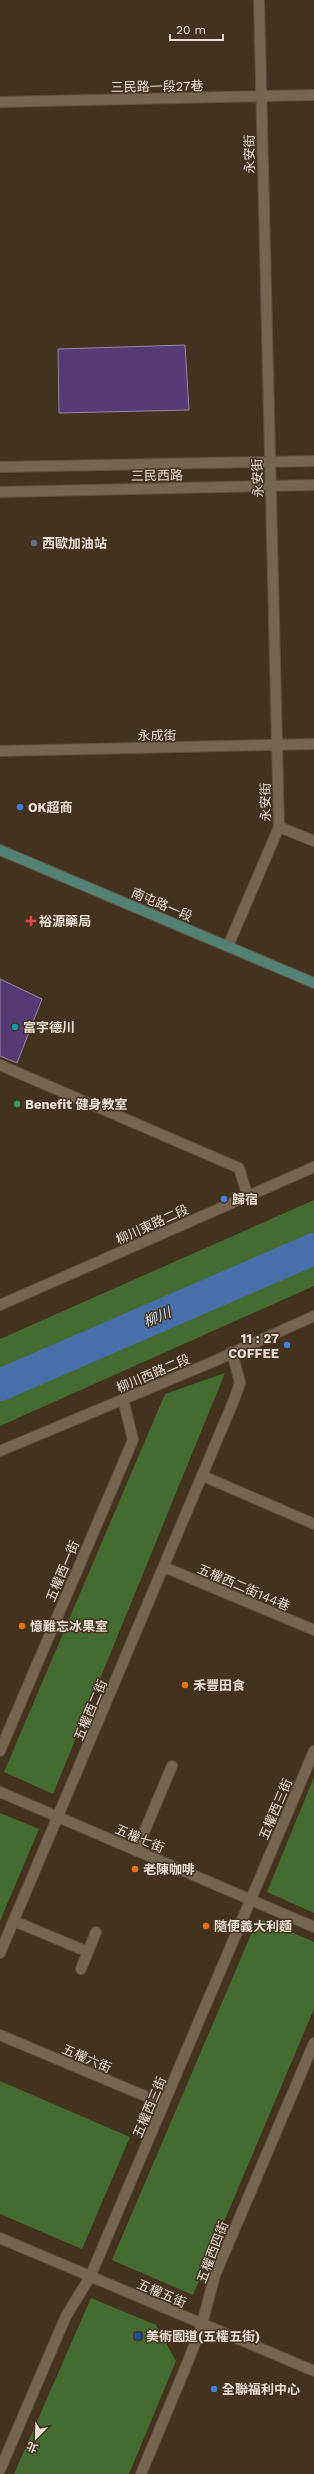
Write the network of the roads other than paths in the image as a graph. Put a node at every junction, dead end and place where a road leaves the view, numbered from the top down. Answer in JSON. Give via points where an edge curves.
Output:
{"nodes":[{"id":1,"x":259,"y":0,"type":"edge"},
{"id":2,"x":314,"y":95,"type":"edge"},
{"id":3,"x":261,"y":96,"type":"junction"},
{"id":4,"x":0,"y":102,"type":"edge"},
{"id":5,"x":314,"y":461,"type":"edge"},
{"id":6,"x":269,"y":462,"type":"junction"},
{"id":7,"x":0,"y":467,"type":"edge"},
{"id":8,"x":314,"y":485,"type":"edge"},
{"id":9,"x":270,"y":486,"type":"junction"},
{"id":10,"x":0,"y":492,"type":"edge"},
{"id":11,"x":314,"y":744,"type":"edge"},
{"id":12,"x":276,"y":745,"type":"junction"},
{"id":13,"x":0,"y":751,"type":"edge"},
{"id":14,"x":278,"y":827,"type":"junction"},
{"id":15,"x":314,"y":842,"type":"edge"},
{"id":16,"x":0,"y":850,"type":"edge"},
{"id":17,"x":228,"y":946,"type":"junction"},
{"id":18,"x":314,"y":983,"type":"edge"},
{"id":19,"x":0,"y":1065,"type":"edge"},
{"id":20,"x":314,"y":1167,"type":"edge"},
{"id":21,"x":248,"y":1197,"type":"junction"},
{"id":22,"x":0,"y":1305,"type":"edge"},
{"id":23,"x":314,"y":1316,"type":"edge"},
{"id":24,"x":232,"y":1352,"type":"junction"},
{"id":25,"x":123,"y":1399,"type":"junction"},
{"id":26,"x":0,"y":1451,"type":"edge"},
{"id":27,"x":203,"y":1476,"type":"junction"},
{"id":28,"x":314,"y":1524,"type":"edge"},
{"id":29,"x":164,"y":1567,"type":"junction"},
{"id":30,"x":314,"y":1630,"type":"edge"},
{"id":31,"x":0,"y":1751,"type":"edge"},
{"id":32,"x":314,"y":1751,"type":"edge"},
{"id":33,"x":172,"y":1766,"type":"dead end"},
{"id":34,"x":0,"y":1792,"type":"edge"},
{"id":35,"x":58,"y":1817,"type":"junction"},
{"id":36,"x":136,"y":1850,"type":"junction"},
{"id":37,"x":250,"y":1900,"type":"junction"},
{"id":38,"x":14,"y":1921,"type":"junction"},
{"id":39,"x":314,"y":1927,"type":"edge"},
{"id":40,"x":96,"y":1932,"type":"dead end"},
{"id":41,"x":88,"y":1952,"type":"junction"},
{"id":42,"x":0,"y":1953,"type":"edge"},
{"id":43,"x":81,"y":1969,"type":"dead end"},
{"id":44,"x":0,"y":2035,"type":"edge"},
{"id":45,"x":314,"y":2043,"type":"edge"},
{"id":46,"x":164,"y":2104,"type":"junction"},
{"id":47,"x":0,"y":2238,"type":"edge"},
{"id":48,"x":90,"y":2276,"type":"junction"},
{"id":49,"x":202,"y":2324,"type":"junction"},
{"id":50,"x":314,"y":2371,"type":"edge"},
{"id":51,"x":0,"y":2470,"type":"edge"},
{"id":52,"x":141,"y":2474,"type":"edge"}],
"edges":[{"from":1,"to":3,"type":"street","name":"永安街"},
{"from":2,"to":3,"type":"street","name":"三民路一段27巷"},
{"from":3,"to":4,"type":"street","name":"三民路一段27巷"},
{"from":3,"to":6,"type":"street","name":"永安街"},
{"from":5,"to":6,"type":"street","name":"三民西路"},
{"from":6,"to":7,"type":"street","name":"三民西路"},
{"from":6,"to":9,"type":"street","name":"永安街"},
{"from":8,"to":9,"type":"street","name":"三民西路"},
{"from":9,"to":10,"type":"street","name":"三民西路"},
{"from":9,"to":12,"type":"street","name":"永安街"},
{"from":11,"to":12,"type":"street","name":"永成街"},
{"from":12,"to":13,"type":"street","name":"永成街"},
{"from":12,"to":14,"type":"street","name":"永安街"},
{"from":14,"to":15,"type":"street"},
{"from":14,"to":17,"type":"street","name":"永安街"},
{"from":16,"to":17,"type":"main road","name":"南屯路一段"},
{"from":17,"to":18,"type":"main road","name":"南屯路一段"},
{"from":19,"to":21,"type":"street","via":[[239,1168]]},
{"from":20,"to":21,"type":"street","name":"柳川東路二段"},
{"from":21,"to":22,"type":"street","name":"柳川東路二段"},
{"from":23,"to":24,"type":"street","name":"柳川西路二段"},
{"from":24,"to":25,"type":"street","name":"柳川西路二段"},
{"from":24,"to":27,"type":"street","name":"五權西二街","via":[[240,1383]]},
{"from":25,"to":26,"type":"street","name":"柳川西路二段"},
{"from":25,"to":31,"type":"street","name":"五權西一街","via":[[133,1440]]},
{"from":27,"to":28,"type":"street"},
{"from":27,"to":29,"type":"street","name":"五權西二街"},
{"from":29,"to":30,"type":"street","name":"五權西二街144巷"},
{"from":29,"to":35,"type":"street","name":"五權西二街"},
{"from":32,"to":37,"type":"street","name":"五權西三街"},
{"from":33,"to":36,"type":"street"},
{"from":34,"to":35,"type":"street","name":"五權七街"},
{"from":35,"to":36,"type":"street","name":"五權七街"},
{"from":35,"to":38,"type":"street","name":"五權西二街"},
{"from":36,"to":37,"type":"street","name":"五權七街"},
{"from":37,"to":39,"type":"street","name":"五權七街"},
{"from":37,"to":46,"type":"street","name":"五權西三街"},
{"from":38,"to":41,"type":"street"},
{"from":38,"to":42,"type":"street","name":"五權西二街"},
{"from":40,"to":41,"type":"street"},
{"from":41,"to":43,"type":"street"},
{"from":44,"to":46,"type":"street","name":"五權六街"},
{"from":45,"to":49,"type":"street","name":"五權西四街","via":[[215,2275]]},
{"from":46,"to":48,"type":"street","name":"五權西三街"},
{"from":47,"to":48,"type":"street","name":"五權五街"},
{"from":48,"to":49,"type":"street","name":"五權五街"},
{"from":48,"to":51,"type":"street","name":"五權西三街","via":[[66,2316]]},
{"from":49,"to":50,"type":"street","name":"五權五街"},
{"from":49,"to":52,"type":"street","name":"五權西四街"}]}
